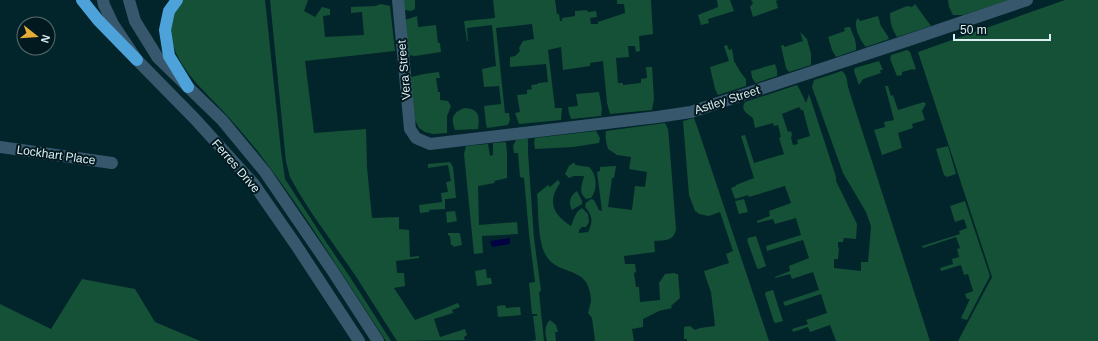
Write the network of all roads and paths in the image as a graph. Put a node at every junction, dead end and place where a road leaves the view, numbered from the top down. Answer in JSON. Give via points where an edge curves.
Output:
{"nodes":[{"id":1,"x":82,"y":0,"type":"edge"},
{"id":2,"x":103,"y":0,"type":"edge"},
{"id":3,"x":129,"y":0,"type":"edge"},
{"id":4,"x":177,"y":0,"type":"edge"},
{"id":5,"x":398,"y":0,"type":"edge"},
{"id":6,"x":1026,"y":0,"type":"edge"},
{"id":7,"x":137,"y":60,"type":"junction"},
{"id":8,"x":188,"y":87,"type":"junction"},
{"id":9,"x":416,"y":138,"type":"joint"},
{"id":10,"x":0,"y":147,"type":"edge"},
{"id":11,"x":112,"y":163,"type":"dead end"},
{"id":12,"x":359,"y":341,"type":"edge"},
{"id":13,"x":378,"y":341,"type":"edge"}],
"edges":[{"from":1,"to":7,"type":"highway"},
{"from":2,"to":7,"type":"street","name":"Ferres Drive","via":[[113,24]]},
{"from":3,"to":8,"type":"street","name":"Ferres Drive","via":[[135,21],[158,58]]},
{"from":4,"to":8,"type":"highway","via":[[169,11],[165,30],[169,56]]},
{"from":5,"to":9,"type":"street","name":"Vera Street","via":[[410,129]]},
{"from":6,"to":9,"type":"street","name":"Astley Street","via":[[691,112],[430,144]]},
{"from":7,"to":12,"type":"street","name":"Ferres Drive","via":[[195,118],[253,182]]},
{"from":8,"to":13,"type":"street","name":"Ferres Drive","via":[[222,120],[264,172]]},
{"from":10,"to":11,"type":"street","name":"Lockhart Place"}]}
